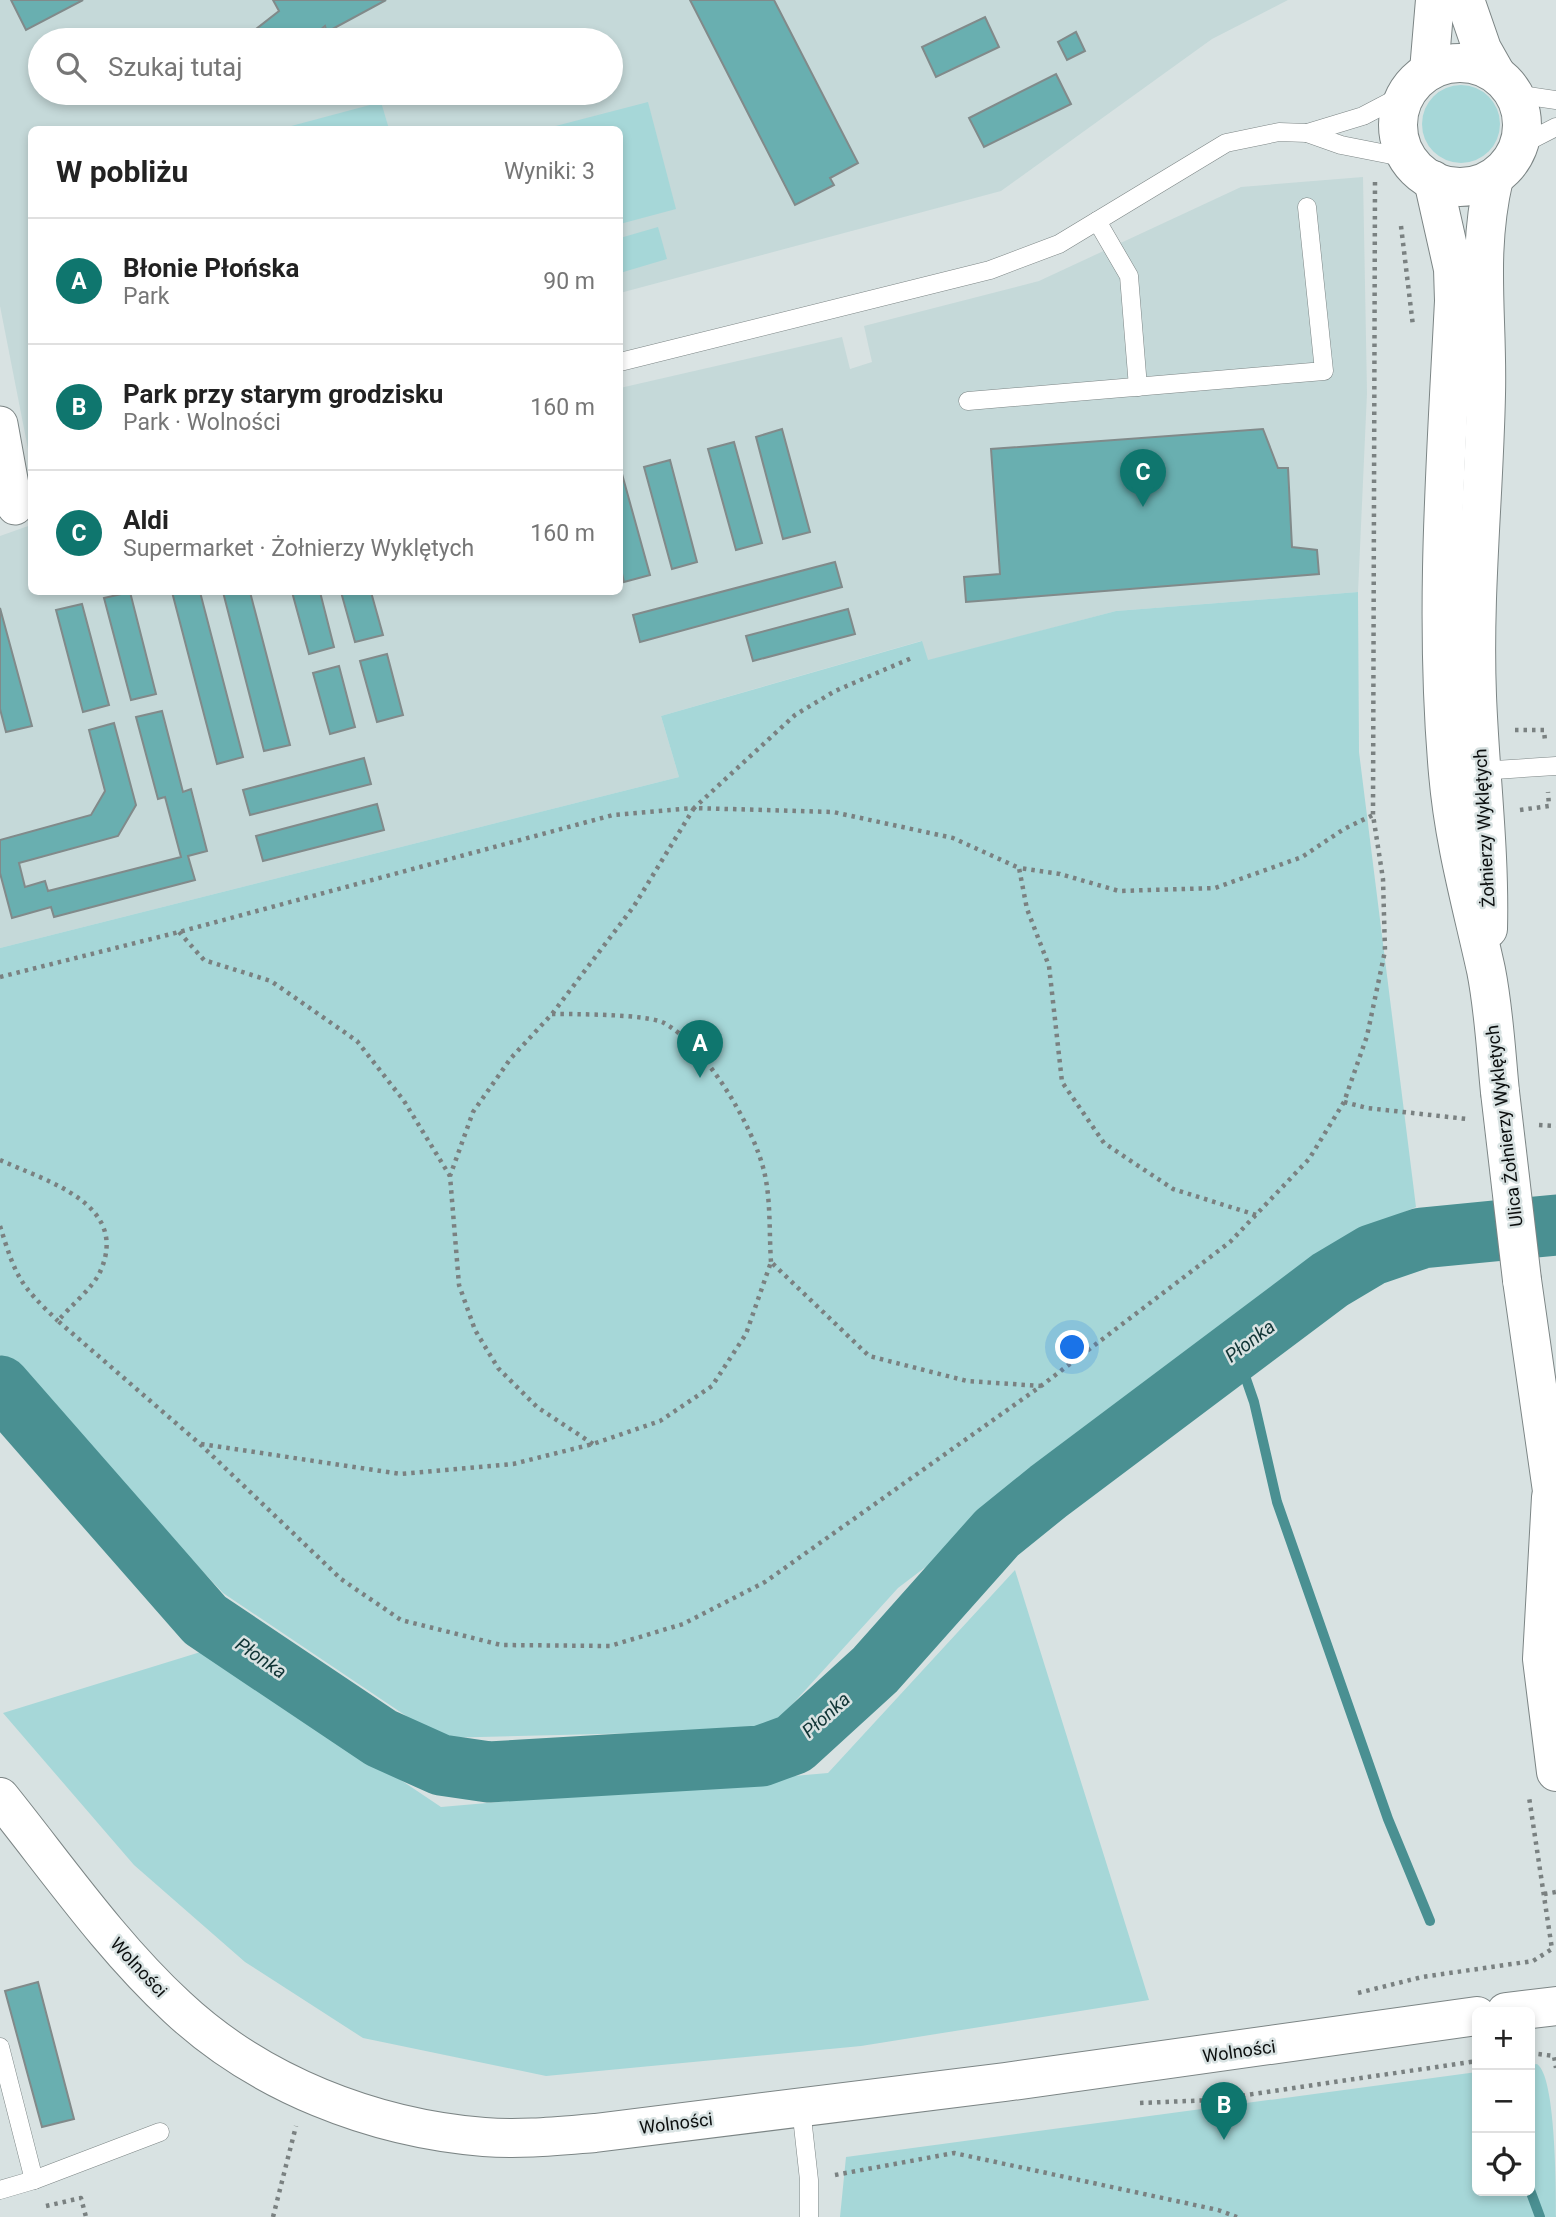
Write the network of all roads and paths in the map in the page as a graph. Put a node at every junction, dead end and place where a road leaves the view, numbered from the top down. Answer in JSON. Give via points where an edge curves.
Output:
{"nodes":[{"id":1,"x":1435,"y":0,"type":"edge"},
{"id":2,"x":1465,"y":0,"type":"edge"},
{"id":3,"x":1417,"y":83,"type":"junction"},
{"id":4,"x":1505,"y":83,"type":"junction"},
{"id":5,"x":1556,"y":100,"type":"edge"},
{"id":6,"x":1556,"y":127,"type":"edge"},
{"id":7,"x":1307,"y":133,"type":"junction"},
{"id":8,"x":1519,"y":146,"type":"junction"},
{"id":9,"x":1405,"y":169,"type":"junction"},
{"id":10,"x":1494,"y":178,"type":"junction"},
{"id":11,"x":1307,"y":207,"type":"dead end"},
{"id":12,"x":1097,"y":222,"type":"junction"},
{"id":13,"x":623,"y":361,"type":"edge"},
{"id":14,"x":1138,"y":387,"type":"junction"},
{"id":15,"x":968,"y":401,"type":"dead end"},
{"id":16,"x":0,"y":424,"type":"edge"},
{"id":17,"x":16,"y":507,"type":"edge"},
{"id":18,"x":914,"y":657,"type":"dead end"},
{"id":19,"x":1511,"y":726,"type":"dead end"},
{"id":20,"x":1551,"y":766,"type":"edge"},
{"id":21,"x":1465,"y":772,"type":"junction"},
{"id":22,"x":694,"y":808,"type":"junction"},
{"id":23,"x":1373,"y":815,"type":"junction"},
{"id":24,"x":1517,"y":817,"type":"dead end"},
{"id":25,"x":1019,"y":868,"type":"junction"},
{"id":26,"x":179,"y":932,"type":"junction"},
{"id":27,"x":1486,"y":973,"type":"joint"},
{"id":28,"x":0,"y":976,"type":"edge"},
{"id":29,"x":552,"y":1014,"type":"junction"},
{"id":30,"x":1344,"y":1102,"type":"junction"},
{"id":31,"x":1489,"y":1105,"type":"junction"},
{"id":32,"x":1530,"y":1124,"type":"dead end"},
{"id":33,"x":1556,"y":1126,"type":"edge"},
{"id":34,"x":0,"y":1160,"type":"edge"},
{"id":35,"x":450,"y":1175,"type":"junction"},
{"id":36,"x":1256,"y":1215,"type":"junction"},
{"id":37,"x":0,"y":1226,"type":"edge"},
{"id":38,"x":771,"y":1262,"type":"junction"},
{"id":39,"x":58,"y":1321,"type":"junction"},
{"id":40,"x":1041,"y":1386,"type":"junction"},
{"id":41,"x":200,"y":1444,"type":"junction"},
{"id":42,"x":593,"y":1444,"type":"junction"},
{"id":43,"x":1554,"y":1508,"type":"edge"},
{"id":44,"x":1541,"y":1778,"type":"edge"},
{"id":45,"x":0,"y":1797,"type":"edge"},
{"id":46,"x":1556,"y":1892,"type":"edge"},
{"id":47,"x":1544,"y":1894,"type":"junction"},
{"id":48,"x":1346,"y":1996,"type":"dead end"},
{"id":49,"x":1556,"y":2006,"type":"edge"},
{"id":50,"x":1535,"y":2009,"type":"edge"},
{"id":51,"x":1472,"y":2018,"type":"edge"},
{"id":52,"x":0,"y":2047,"type":"edge"},
{"id":53,"x":1535,"y":2054,"type":"edge"},
{"id":54,"x":1556,"y":2068,"type":"edge"},
{"id":55,"x":801,"y":2108,"type":"junction"},
{"id":56,"x":160,"y":2132,"type":"dead end"},
{"id":57,"x":291,"y":2139,"type":"dead end"},
{"id":58,"x":34,"y":2180,"type":"junction"},
{"id":59,"x":809,"y":2180,"type":"junction"},
{"id":60,"x":0,"y":2190,"type":"edge"},
{"id":61,"x":41,"y":2208,"type":"dead end"},
{"id":62,"x":86,"y":2217,"type":"edge"},
{"id":63,"x":272,"y":2217,"type":"edge"},
{"id":64,"x":809,"y":2217,"type":"edge"},
{"id":65,"x":1237,"y":2217,"type":"edge"}],
"edges":[{"from":1,"to":3,"type":"street"},
{"from":2,"to":4,"type":"street","via":[[1482,49]]},
{"from":3,"to":4,"type":"street","via":[[1457,62],[1476,64]]},
{"from":3,"to":7,"type":"lane","via":[[1363,116]]},
{"from":3,"to":9,"type":"street","via":[[1398,113]]},
{"from":4,"to":5,"type":"lane"},
{"from":4,"to":8,"type":"street","via":[[1520,105]]},
{"from":6,"to":8,"type":"lane"},
{"from":7,"to":9,"type":"lane"},
{"from":7,"to":12,"type":"lane","via":[[1279,132],[1226,143]]},
{"from":8,"to":10,"type":"street"},
{"from":9,"to":10,"type":"street","via":[[1454,188]]},
{"from":9,"to":21,"type":"street","name":"Żołnierzy Wyklętych","via":[[1452,269],[1440,568],[1441,665]]},
{"from":9,"to":23,"type":"path"},
{"from":10,"to":21,"type":"street","name":"Żołnierzy Wyklętych","via":[[1482,258],[1486,393]]},
{"from":11,"to":14,"type":"lane","via":[[1324,370]]},
{"from":12,"to":13,"type":"lane","via":[[1059,244],[990,270]]},
{"from":12,"to":14,"type":"lane","via":[[1129,276]]},
{"from":14,"to":15,"type":"lane"},
{"from":16,"to":17,"type":"street"},
{"from":18,"to":22,"type":"path","via":[[835,691],[795,715]]},
{"from":19,"to":20,"type":"path","via":[[1519,731],[1544,730]]},
{"from":20,"to":21,"type":"lane"},
{"from":20,"to":24,"type":"path","via":[[1549,806],[1526,807]]},
{"from":21,"to":27,"type":"street","name":"Żołnierzy Wyklętych","via":[[1463,880]]},
{"from":22,"to":25,"type":"path","via":[[833,812],[953,838]]},
{"from":22,"to":26,"type":"path","via":[[613,815]]},
{"from":22,"to":29,"type":"path","via":[[634,906]]},
{"from":23,"to":25,"type":"path","via":[[1302,857],[1215,888],[1119,891]]},
{"from":23,"to":30,"type":"path","via":[[1383,879],[1385,951],[1367,1036]]},
{"from":25,"to":36,"type":"path","via":[[1027,909],[1049,966],[1062,1082],[1104,1143],[1173,1189]]},
{"from":26,"to":28,"type":"path"},
{"from":26,"to":35,"type":"path","via":[[204,960],[271,981],[357,1041],[404,1101]]},
{"from":27,"to":31,"type":"street","name":"Ulica Żołnierzy Wyklętych"},
{"from":29,"to":35,"type":"path","via":[[511,1058],[474,1112]]},
{"from":29,"to":38,"type":"path","via":[[663,1022],[695,1050],[743,1116],[764,1172]]},
{"from":30,"to":31,"type":"path","via":[[1367,1108]]},
{"from":30,"to":36,"type":"path","via":[[1309,1159]]},
{"from":31,"to":43,"type":"street","name":"Ulica Żołnierzy Wyklętych","bridge":true,"via":[[1522,1280]]},
{"from":32,"to":33,"type":"path"},
{"from":34,"to":39,"type":"path","via":[[79,1196],[96,1213],[104,1231],[106,1251],[99,1274]]},
{"from":35,"to":42,"type":"path","via":[[459,1285],[475,1330],[498,1368],[537,1408]]},
{"from":36,"to":40,"type":"path","via":[[1230,1242]]},
{"from":37,"to":39,"type":"path","via":[[13,1270]]},
{"from":38,"to":40,"type":"path","via":[[869,1356],[967,1381]]},
{"from":38,"to":42,"type":"path","via":[[746,1334],[712,1386],[660,1421]]},
{"from":39,"to":41,"type":"path"},
{"from":40,"to":41,"type":"path","via":[[765,1582],[683,1624],[610,1646],[501,1644],[401,1620],[341,1579]]},
{"from":41,"to":42,"type":"path","via":[[401,1474],[513,1464]]},
{"from":43,"to":44,"type":"street","via":[[1542,1659]]},
{"from":44,"to":47,"type":"path"},
{"from":45,"to":55,"type":"street","name":"Wolności","via":[[111,1936],[179,2009],[217,2040],[310,2094],[435,2131],[485,2137],[536,2138]]},
{"from":46,"to":47,"type":"path"},
{"from":47,"to":48,"type":"path","via":[[1552,1950],[1546,1955]]},
{"from":49,"to":50,"type":"street"},
{"from":51,"to":55,"type":"street","name":"Wolności"},
{"from":52,"to":58,"type":"lane"},
{"from":53,"to":54,"type":"path","via":[[1554,2056]]},
{"from":55,"to":59,"type":"lane"},
{"from":56,"to":58,"type":"lane"},
{"from":57,"to":63,"type":"path"},
{"from":58,"to":60,"type":"lane"},
{"from":59,"to":64,"type":"lane"},
{"from":59,"to":65,"type":"path","via":[[954,2153]]},
{"from":61,"to":62,"type":"path","via":[[81,2198]]}]}
